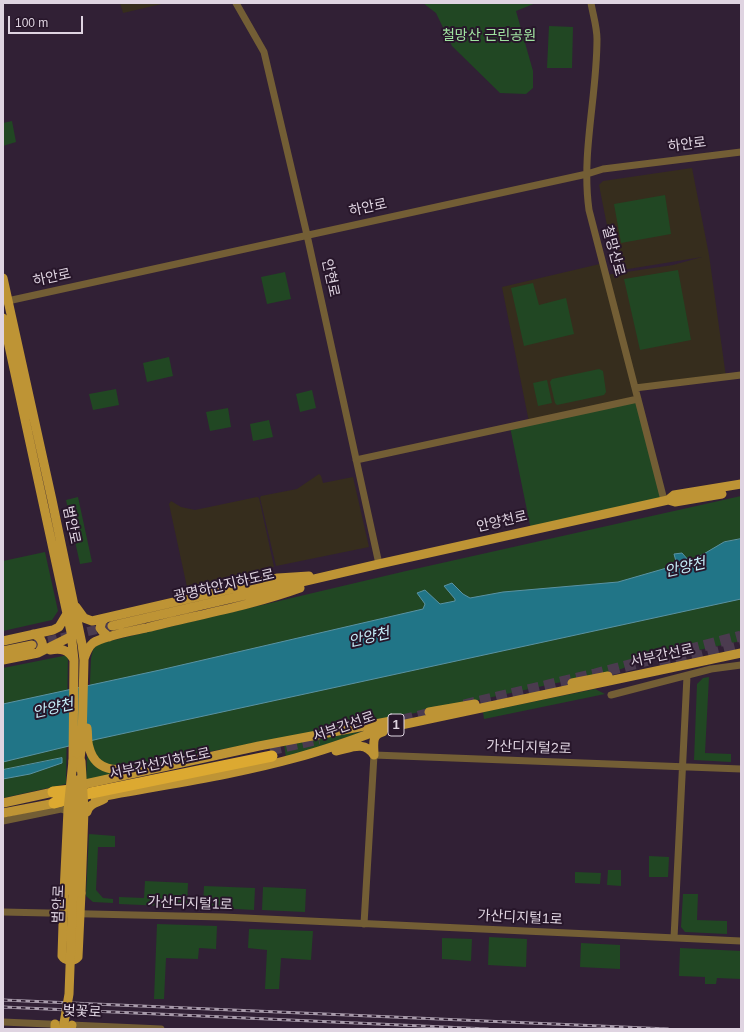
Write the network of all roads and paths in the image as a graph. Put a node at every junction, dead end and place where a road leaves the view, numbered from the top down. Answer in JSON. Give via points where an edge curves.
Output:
{"nodes":[{"id":1,"x":236,"y":3,"type":"edge"},
{"id":2,"x":591,"y":3,"type":"edge"},
{"id":3,"x":741,"y":152,"type":"edge"},
{"id":4,"x":587,"y":174,"type":"junction"},
{"id":5,"x":307,"y":235,"type":"junction"},
{"id":6,"x":3,"y":278,"type":"edge"},
{"id":7,"x":6,"y":301,"type":"edge"},
{"id":8,"x":3,"y":318,"type":"edge"},
{"id":9,"x":741,"y":375,"type":"edge"},
{"id":10,"x":635,"y":388,"type":"junction"},
{"id":11,"x":638,"y":399,"type":"junction"},
{"id":12,"x":356,"y":460,"type":"junction"},
{"id":13,"x":741,"y":484,"type":"edge"},
{"id":14,"x":741,"y":490,"type":"edge"},
{"id":15,"x":666,"y":500,"type":"junction"},
{"id":16,"x":380,"y":564,"type":"junction"},
{"id":17,"x":343,"y":573,"type":"junction"},
{"id":18,"x":73,"y":602,"type":"junction"},
{"id":19,"x":68,"y":612,"type":"junction"},
{"id":20,"x":106,"y":618,"type":"junction"},
{"id":21,"x":112,"y":626,"type":"tunnel mouth"},
{"id":22,"x":33,"y":634,"type":"junction"},
{"id":23,"x":76,"y":636,"type":"junction"},
{"id":24,"x":109,"y":637,"type":"junction"},
{"id":25,"x":3,"y":641,"type":"edge"},
{"id":26,"x":32,"y":645,"type":"tunnel mouth"},
{"id":27,"x":741,"y":647,"type":"edge"},
{"id":28,"x":3,"y":651,"type":"edge"},
{"id":29,"x":40,"y":652,"type":"junction"},
{"id":30,"x":741,"y":653,"type":"edge"},
{"id":31,"x":3,"y":660,"type":"edge"},
{"id":32,"x":79,"y":660,"type":"junction"},
{"id":33,"x":741,"y":664,"type":"edge"},
{"id":34,"x":687,"y":676,"type":"junction"},
{"id":35,"x":611,"y":695,"type":"dead end"},
{"id":36,"x":82,"y":713,"type":"junction"},
{"id":37,"x":449,"y":715,"type":"junction"},
{"id":38,"x":259,"y":746,"type":"junction"},
{"id":39,"x":271,"y":753,"type":"tunnel mouth"},
{"id":40,"x":374,"y":755,"type":"junction"},
{"id":41,"x":296,"y":758,"type":"junction"},
{"id":42,"x":77,"y":761,"type":"junction"},
{"id":43,"x":682,"y":766,"type":"junction"},
{"id":44,"x":741,"y":769,"type":"edge"},
{"id":45,"x":112,"y":794,"type":"junction"},
{"id":46,"x":53,"y":797,"type":"junction"},
{"id":47,"x":3,"y":803,"type":"edge"},
{"id":48,"x":87,"y":812,"type":"joint"},
{"id":49,"x":3,"y":814,"type":"edge"},
{"id":50,"x":3,"y":821,"type":"edge"},
{"id":51,"x":3,"y":912,"type":"edge"},
{"id":52,"x":63,"y":914,"type":"junction"},
{"id":53,"x":80,"y":914,"type":"junction"},
{"id":54,"x":364,"y":924,"type":"junction"},
{"id":55,"x":674,"y":938,"type":"junction"},
{"id":56,"x":741,"y":941,"type":"edge"},
{"id":57,"x":3,"y":1022,"type":"edge"},
{"id":58,"x":58,"y":1027,"type":"edge"},
{"id":59,"x":71,"y":1027,"type":"edge"},
{"id":60,"x":154,"y":1029,"type":"edge"},
{"id":61,"x":161,"y":1029,"type":"edge"}],
"edges":[{"from":1,"to":5,"type":"street","name":"안현로","via":[[264,52]]},
{"from":2,"to":4,"type":"street","name":"철망산로","via":[[597,38]]},
{"from":3,"to":4,"type":"street","name":"하안로","via":[[603,169]]},
{"from":4,"to":5,"type":"street","name":"하안로"},
{"from":4,"to":10,"type":"street","name":"철망산로","via":[[587,195],[592,224]]},
{"from":5,"to":7,"type":"street","name":"하안로"},
{"from":5,"to":12,"type":"street","name":"안현로"},
{"from":6,"to":7,"type":"main road","name":"범안로"},
{"from":7,"to":18,"type":"main road","name":"범안로"},
{"from":8,"to":19,"type":"main road","name":"범안로"},
{"from":9,"to":10,"type":"street"},
{"from":10,"to":11,"type":"street","name":"철망산로"},
{"from":11,"to":12,"type":"street"},
{"from":11,"to":15,"type":"street","name":"철망산로"},
{"from":12,"to":16,"type":"street","name":"안현로"},
{"from":13,"to":15,"type":"main road","via":[[674,495]]},
{"from":14,"to":15,"type":"main road","via":[[675,502]]},
{"from":15,"to":16,"type":"main road","name":"안양천로"},
{"from":16,"to":17,"type":"main road","name":"안양천로"},
{"from":17,"to":20,"type":"main road","via":[[278,578]]},
{"from":17,"to":21,"type":"main road","name":"광명하안지하도로"},
{"from":17,"to":24,"type":"main road","via":[[257,602]]},
{"from":18,"to":20,"type":"main road","via":[[79,613],[87,620]]},
{"from":18,"to":23,"type":"main road","name":"범안로"},
{"from":19,"to":22,"type":"main road","via":[[59,627]]},
{"from":19,"to":23,"type":"main road","name":"범안로"},
{"from":20,"to":23,"type":"main road"},
{"from":20,"to":24,"type":"main road","via":[[100,628]]},
{"from":22,"to":23,"type":"main road"},
{"from":22,"to":25,"type":"main road"},
{"from":22,"to":29,"type":"main road","via":[[40,637],[42,642]]},
{"from":23,"to":24,"type":"main road"},
{"from":23,"to":29,"type":"main road"},
{"from":23,"to":32,"type":"main road","name":"범안로"},
{"from":24,"to":32,"type":"main road","via":[[94,643]]},
{"from":26,"to":28,"type":"main road"},
{"from":27,"to":38,"type":"main road","name":"서부간선로","number":"1","via":[[476,704]]},
{"from":29,"to":31,"type":"main road"},
{"from":29,"to":32,"type":"main road","via":[[61,649]]},
{"from":30,"to":37,"type":"main road","name":"서부간선로","number":"1"},
{"from":32,"to":36,"type":"main road","name":"범안로"},
{"from":32,"to":42,"type":"main road","name":"범안로"},
{"from":33,"to":34,"type":"street"},
{"from":34,"to":35,"type":"street"},
{"from":34,"to":43,"type":"street"},
{"from":36,"to":38,"type":"main road","via":[[89,748],[95,759],[107,769],[122,770]]},
{"from":36,"to":42,"type":"main road","name":"범안로"},
{"from":37,"to":40,"type":"main road","via":[[378,733],[374,738]]},
{"from":37,"to":41,"type":"main road","name":"서부간선로","number":"1","via":[[382,729],[335,747]]},
{"from":38,"to":46,"type":"main road","name":"서부간선로","number":"1","via":[[89,783]]},
{"from":39,"to":46,"type":"highway","name":"서부간선지하도로","via":[[91,793]]},
{"from":40,"to":41,"type":"main road","via":[[367,747],[361,746]]},
{"from":40,"to":43,"type":"street","name":"가산디지털2로"},
{"from":40,"to":54,"type":"street"},
{"from":41,"to":45,"type":"main road","name":"서부간선로","number":"1"},
{"from":42,"to":52,"type":"main road","bridge":true,"via":[[68,810]]},
{"from":42,"to":53,"type":"main road","bridge":true,"via":[[84,810]]},
{"from":42,"to":58,"type":"main road","name":"범안로","bridge":true,"via":[[69,994]]},
{"from":43,"to":44,"type":"street","name":"가산디지털2로"},
{"from":43,"to":55,"type":"street"},
{"from":45,"to":46,"type":"main road","name":"서부간선로","number":"1","via":[[88,799]]},
{"from":45,"to":48,"type":"main road","via":[[91,805]]},
{"from":46,"to":47,"type":"main road","name":"서부간선로","number":"1"},
{"from":46,"to":49,"type":"main road","name":"서부간선로","number":"1"},
{"from":48,"to":50,"type":"street","via":[[72,813],[61,809]]},
{"from":51,"to":52,"type":"street","name":"범안로"},
{"from":52,"to":53,"type":"street","name":"가산디지털1로"},
{"from":52,"to":53,"type":"main road","via":[[62,956],[66,960],[78,957]]},
{"from":53,"to":54,"type":"street","name":"가산디지털1로","via":[[223,917]]},
{"from":54,"to":55,"type":"street","name":"가산디지털1로"},
{"from":55,"to":56,"type":"street","name":"가산디지털1로"},
{"from":57,"to":58,"type":"street","name":"벚꽃로"},
{"from":58,"to":59,"type":"street","name":"벚꽃로"},
{"from":59,"to":60,"type":"street","name":"벚꽃로"},
{"from":60,"to":61,"type":"street","name":"벚꽃로"}]}
